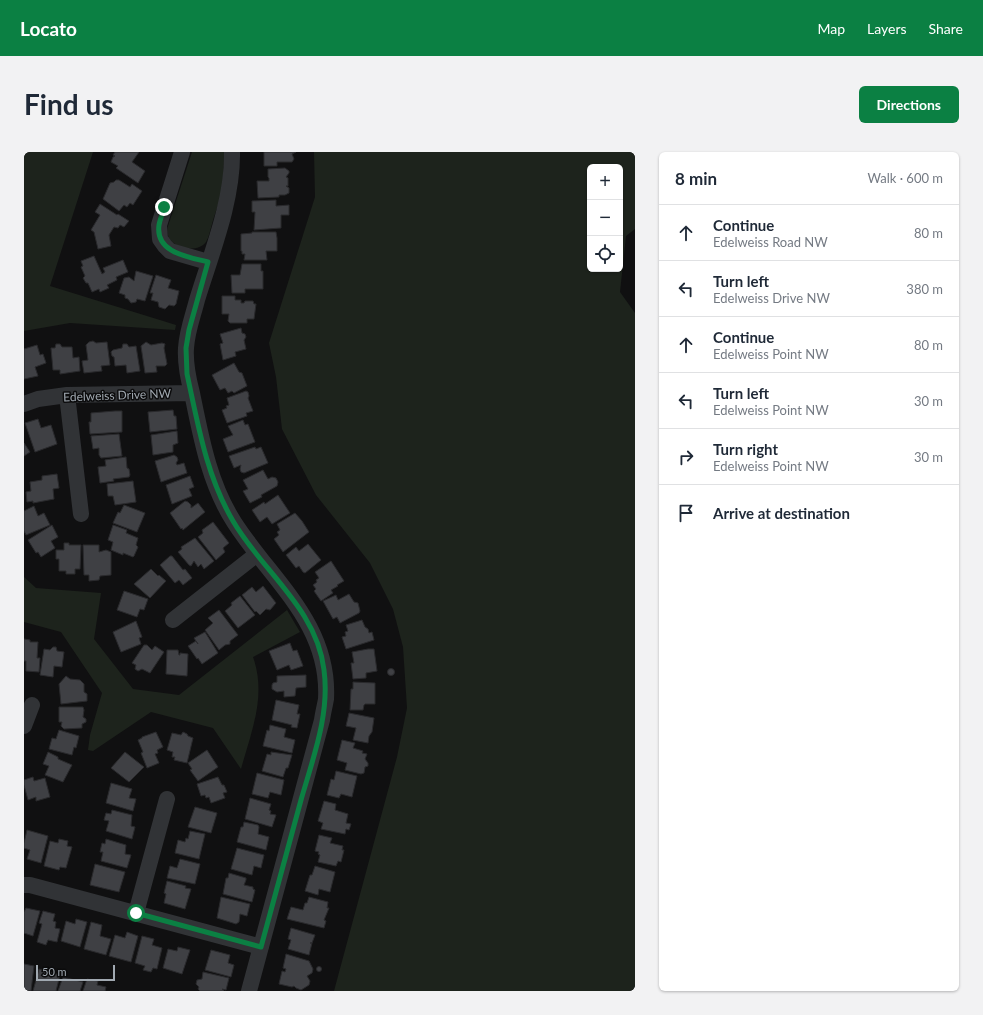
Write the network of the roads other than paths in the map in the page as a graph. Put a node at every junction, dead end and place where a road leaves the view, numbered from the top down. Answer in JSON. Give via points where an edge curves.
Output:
{"nodes":[{"id":1,"x":182,"y":152,"type":"edge"},
{"id":2,"x":232,"y":152,"type":"edge"},
{"id":3,"x":208,"y":262,"type":"junction"},
{"id":4,"x":192,"y":393,"type":"junction"},
{"id":5,"x":67,"y":395,"type":"junction"},
{"id":6,"x":24,"y":404,"type":"edge"},
{"id":7,"x":81,"y":514,"type":"dead end"},
{"id":8,"x":257,"y":554,"type":"junction"},
{"id":9,"x":173,"y":620,"type":"dead end"},
{"id":10,"x":32,"y":705,"type":"dead end"},
{"id":11,"x":24,"y":726,"type":"edge"},
{"id":12,"x":167,"y":800,"type":"dead end"},
{"id":13,"x":24,"y":885,"type":"edge"},
{"id":14,"x":136,"y":913,"type":"junction"},
{"id":15,"x":261,"y":947,"type":"junction"},
{"id":16,"x":249,"y":991,"type":"edge"}],
"edges":[{"from":1,"to":3,"type":"street","via":[[159,225],[160,239],[170,250]]},
{"from":2,"to":3,"type":"street","via":[[230,188]]},
{"from":3,"to":4,"type":"street","via":[[186,348],[187,374]]},
{"from":4,"to":5,"type":"street","name":"Edelweiss Drive NW"},
{"from":4,"to":8,"type":"street","via":[[202,441],[215,483],[233,522]]},
{"from":5,"to":6,"type":"street","name":"Edelweiss Drive NW","via":[[38,399]]},
{"from":5,"to":7,"type":"street"},
{"from":8,"to":9,"type":"street"},
{"from":8,"to":15,"type":"street","via":[[292,598],[312,630],[324,669],[326,698]]},
{"from":10,"to":11,"type":"street"},
{"from":12,"to":14,"type":"street"},
{"from":13,"to":14,"type":"street","via":[[30,884]]},
{"from":14,"to":15,"type":"street"},
{"from":15,"to":16,"type":"street"}]}
